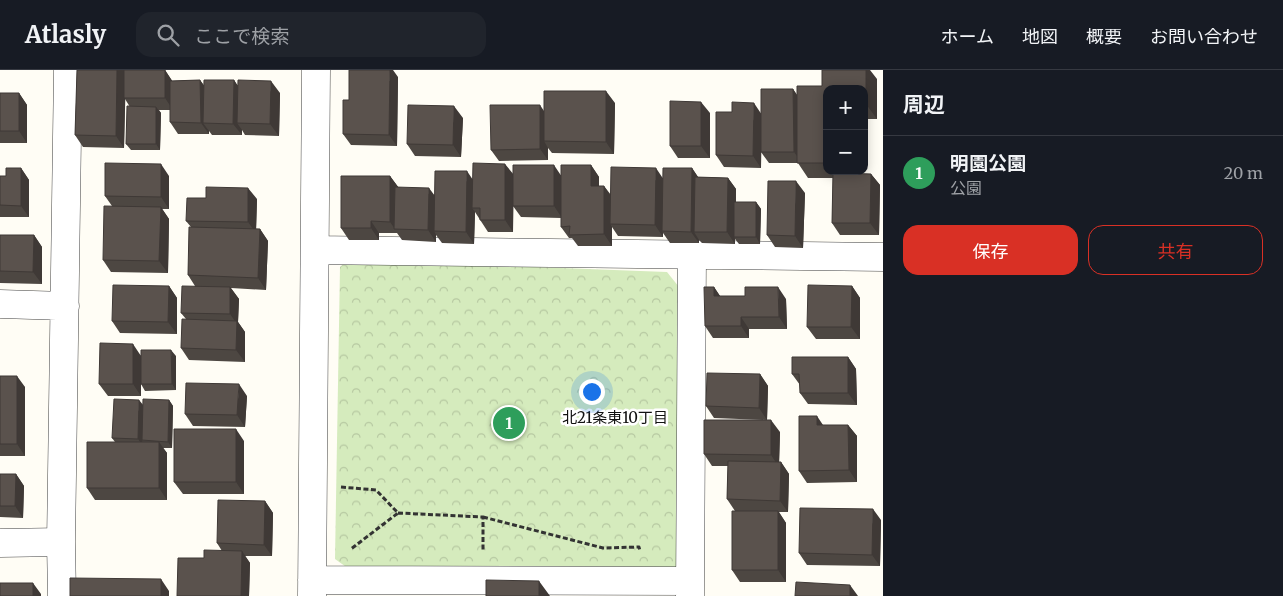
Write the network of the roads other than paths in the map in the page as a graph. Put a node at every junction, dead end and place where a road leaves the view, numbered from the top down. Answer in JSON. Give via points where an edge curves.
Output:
{"nodes":[{"id":1,"x":68,"y":70,"type":"edge"},
{"id":2,"x":316,"y":70,"type":"edge"},
{"id":3,"x":315,"y":250,"type":"junction"},
{"id":4,"x":692,"y":254,"type":"junction"},
{"id":5,"x":883,"y":257,"type":"edge"},
{"id":6,"x":0,"y":304,"type":"edge"},
{"id":7,"x":64,"y":306,"type":"junction"},
{"id":8,"x":61,"y":542,"type":"junction"},
{"id":9,"x":0,"y":543,"type":"edge"},
{"id":10,"x":312,"y":588,"type":"edge"},
{"id":11,"x":690,"y":589,"type":"edge"},
{"id":12,"x":62,"y":596,"type":"edge"}],
"edges":[{"from":1,"to":7,"type":"street"},
{"from":2,"to":3,"type":"street"},
{"from":3,"to":4,"type":"street"},
{"from":3,"to":10,"type":"street"},
{"from":4,"to":5,"type":"street"},
{"from":4,"to":11,"type":"street"},
{"from":6,"to":7,"type":"street"},
{"from":7,"to":8,"type":"street"},
{"from":8,"to":9,"type":"street"},
{"from":8,"to":12,"type":"street"},
{"from":10,"to":11,"type":"street","via":[[483,581],[651,581]]}]}
